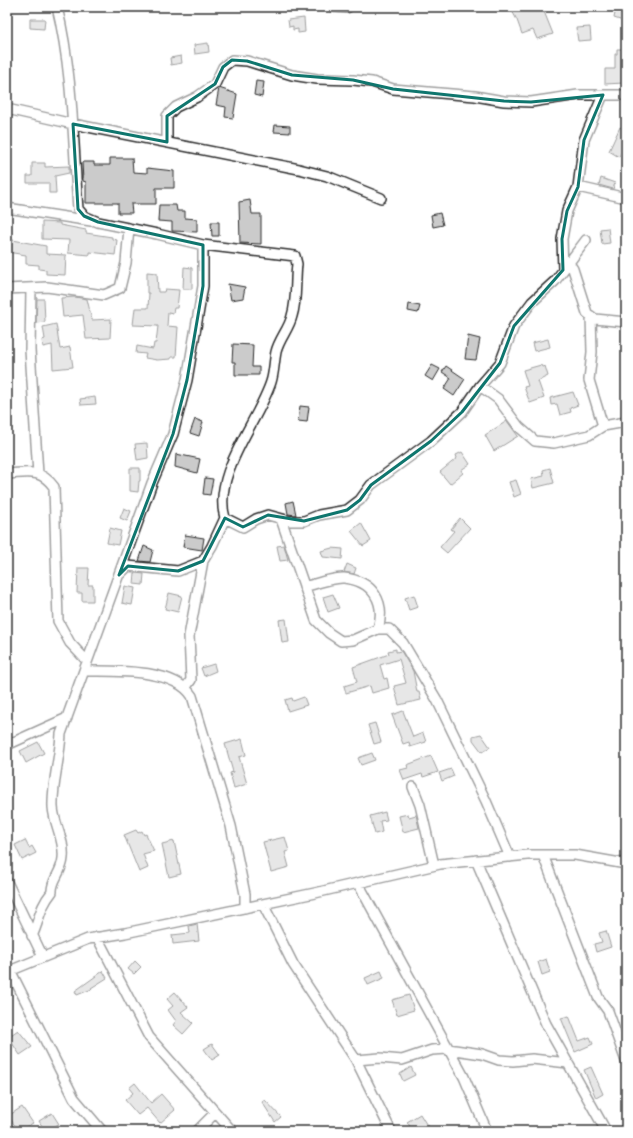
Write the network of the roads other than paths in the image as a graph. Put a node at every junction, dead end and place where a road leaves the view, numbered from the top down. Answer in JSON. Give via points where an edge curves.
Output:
{"nodes":[{"id":1,"x":57,"y":7,"type":"edge"},
{"id":2,"x":334,"y":7,"type":"edge"},
{"id":3,"x":346,"y":8,"type":"edge"},
{"id":4,"x":603,"y":95,"type":"junction"},
{"id":5,"x":626,"y":95,"type":"edge"},
{"id":6,"x":7,"y":109,"type":"edge"},
{"id":7,"x":73,"y":124,"type":"junction"},
{"id":8,"x":167,"y":142,"type":"junction"},
{"id":9,"x":578,"y":187,"type":"junction"},
{"id":10,"x":381,"y":198,"type":"dead end"},
{"id":11,"x":626,"y":198,"type":"edge"},
{"id":12,"x":7,"y":208,"type":"edge"},
{"id":13,"x":98,"y":222,"type":"junction"},
{"id":14,"x":129,"y":228,"type":"junction"},
{"id":15,"x":586,"y":240,"type":"dead end"},
{"id":16,"x":203,"y":245,"type":"junction"},
{"id":17,"x":566,"y":267,"type":"junction"},
{"id":18,"x":31,"y":288,"type":"junction"},
{"id":19,"x":7,"y":289,"type":"edge"},
{"id":20,"x":591,"y":316,"type":"junction"},
{"id":21,"x":626,"y":322,"type":"edge"},
{"id":22,"x":480,"y":386,"type":"junction"},
{"id":23,"x":626,"y":422,"type":"edge"},
{"id":24,"x":603,"y":426,"type":"junction"},
{"id":25,"x":7,"y":474,"type":"edge"},
{"id":26,"x":38,"y":474,"type":"junction"},
{"id":27,"x":225,"y":518,"type":"junction"},
{"id":28,"x":281,"y":519,"type":"junction"},
{"id":29,"x":202,"y":561,"type":"junction"},
{"id":30,"x":119,"y":575,"type":"junction"},
{"id":31,"x":304,"y":586,"type":"junction"},
{"id":32,"x":378,"y":629,"type":"junction"},
{"id":33,"x":87,"y":660,"type":"junction"},
{"id":34,"x":84,"y":671,"type":"junction"},
{"id":35,"x":186,"y":687,"type":"junction"},
{"id":36,"x":67,"y":718,"type":"junction"},
{"id":37,"x":7,"y":745,"type":"edge"},
{"id":38,"x":413,"y":787,"type":"dead end"},
{"id":39,"x":543,"y":855,"type":"junction"},
{"id":40,"x":510,"y":857,"type":"junction"},
{"id":41,"x":476,"y":860,"type":"junction"},
{"id":42,"x":626,"y":864,"type":"edge"},
{"id":43,"x":434,"y":865,"type":"junction"},
{"id":44,"x":7,"y":882,"type":"edge"},
{"id":45,"x":358,"y":883,"type":"junction"},
{"id":46,"x":263,"y":904,"type":"junction"},
{"id":47,"x":245,"y":908,"type":"junction"},
{"id":48,"x":32,"y":936,"type":"junction"},
{"id":49,"x":97,"y":937,"type":"junction"},
{"id":50,"x":43,"y":957,"type":"junction"},
{"id":51,"x":9,"y":971,"type":"edge"},
{"id":52,"x":448,"y":1049,"type":"junction"},
{"id":53,"x":356,"y":1060,"type":"junction"},
{"id":54,"x":626,"y":1061,"type":"edge"},
{"id":55,"x":568,"y":1063,"type":"junction"},
{"id":56,"x":215,"y":1113,"type":"junction"},
{"id":57,"x":102,"y":1131,"type":"edge"},
{"id":58,"x":197,"y":1131,"type":"edge"},
{"id":59,"x":232,"y":1131,"type":"edge"},
{"id":60,"x":391,"y":1131,"type":"edge"},
{"id":61,"x":487,"y":1131,"type":"edge"},
{"id":62,"x":606,"y":1131,"type":"edge"}],
"edges":[{"from":1,"to":7,"type":"street"},
{"from":2,"to":3,"type":"street"},
{"from":4,"to":5,"type":"street"},
{"from":4,"to":8,"type":"street","via":[[578,95],[531,102],[504,101],[393,89],[372,82],[292,76],[247,61],[232,60],[223,67],[215,84],[197,97],[176,107],[167,116]]},
{"from":4,"to":9,"type":"street","via":[[584,140]]},
{"from":6,"to":7,"type":"street"},
{"from":7,"to":8,"type":"street"},
{"from":7,"to":13,"type":"street","via":[[78,209],[84,216]]},
{"from":8,"to":10,"type":"street","via":[[327,176]]},
{"from":9,"to":11,"type":"street"},
{"from":9,"to":17,"type":"street","via":[[568,211],[562,239]]},
{"from":12,"to":13,"type":"street"},
{"from":13,"to":14,"type":"street"},
{"from":14,"to":16,"type":"street"},
{"from":14,"to":18,"type":"street","via":[[126,263],[120,288],[104,295],[47,287]]},
{"from":15,"to":17,"type":"street"},
{"from":16,"to":27,"type":"street","via":[[281,253],[295,256],[297,264],[292,316],[276,350],[271,382],[227,475],[222,509]]},
{"from":16,"to":30,"type":"street","via":[[203,286],[187,380],[172,434]]},
{"from":17,"to":20,"type":"street","via":[[573,269],[587,313]]},
{"from":17,"to":22,"type":"street","via":[[532,302],[514,326],[500,363]]},
{"from":18,"to":19,"type":"street"},
{"from":18,"to":26,"type":"street","via":[[30,350]]},
{"from":20,"to":21,"type":"street","via":[[596,320]]},
{"from":20,"to":24,"type":"street","via":[[590,380]]},
{"from":22,"to":24,"type":"street","via":[[498,399],[519,427],[535,441],[554,444],[589,435]]},
{"from":22,"to":28,"type":"street","via":[[457,417],[431,441],[371,485],[360,500],[347,510],[319,515],[304,522]]},
{"from":23,"to":24,"type":"street"},
{"from":25,"to":26,"type":"street"},
{"from":26,"to":33,"type":"street","via":[[46,477],[54,487],[58,621],[70,643]]},
{"from":27,"to":28,"type":"street","via":[[243,527],[268,515]]},
{"from":27,"to":29,"type":"street"},
{"from":28,"to":31,"type":"street"},
{"from":29,"to":30,"type":"street","via":[[178,571],[128,566]]},
{"from":29,"to":35,"type":"street","via":[[189,636],[192,680]]},
{"from":30,"to":33,"type":"street"},
{"from":31,"to":32,"type":"street","via":[[316,620],[328,633],[341,641],[353,640]]},
{"from":31,"to":32,"type":"street","via":[[343,578],[360,582],[373,591],[380,605],[381,618]]},
{"from":32,"to":40,"type":"street","via":[[389,629],[397,636],[431,689]]},
{"from":33,"to":34,"type":"street"},
{"from":34,"to":35,"type":"street","via":[[130,671],[174,680]]},
{"from":34,"to":36,"type":"street"},
{"from":35,"to":47,"type":"street","via":[[192,696],[231,826]]},
{"from":36,"to":37,"type":"street"},
{"from":36,"to":48,"type":"street","via":[[61,734],[53,805],[53,815],[64,848],[64,859],[60,873],[51,885],[52,892],[42,905]]},
{"from":38,"to":43,"type":"street","via":[[420,804]]},
{"from":39,"to":40,"type":"street"},
{"from":39,"to":42,"type":"street","via":[[575,855]]},
{"from":39,"to":54,"type":"street","via":[[598,997],[608,1011]]},
{"from":40,"to":41,"type":"street"},
{"from":41,"to":43,"type":"street"},
{"from":41,"to":55,"type":"street","via":[[544,1017]]},
{"from":43,"to":45,"type":"street"},
{"from":44,"to":48,"type":"street"},
{"from":45,"to":46,"type":"street"},
{"from":45,"to":52,"type":"street"},
{"from":46,"to":47,"type":"street"},
{"from":46,"to":53,"type":"street","via":[[293,964]]},
{"from":47,"to":49,"type":"street"},
{"from":48,"to":50,"type":"street"},
{"from":49,"to":50,"type":"street"},
{"from":49,"to":56,"type":"street","via":[[149,1037]]},
{"from":50,"to":51,"type":"street"},
{"from":51,"to":57,"type":"street","via":[[74,1098]]},
{"from":52,"to":53,"type":"street","via":[[432,1050],[402,1060]]},
{"from":52,"to":55,"type":"street","via":[[482,1054],[499,1060],[532,1059]]},
{"from":52,"to":61,"type":"street","via":[[464,1077]]},
{"from":53,"to":60,"type":"street"},
{"from":55,"to":62,"type":"street"},
{"from":56,"to":58,"type":"street"},
{"from":56,"to":59,"type":"street"}]}
